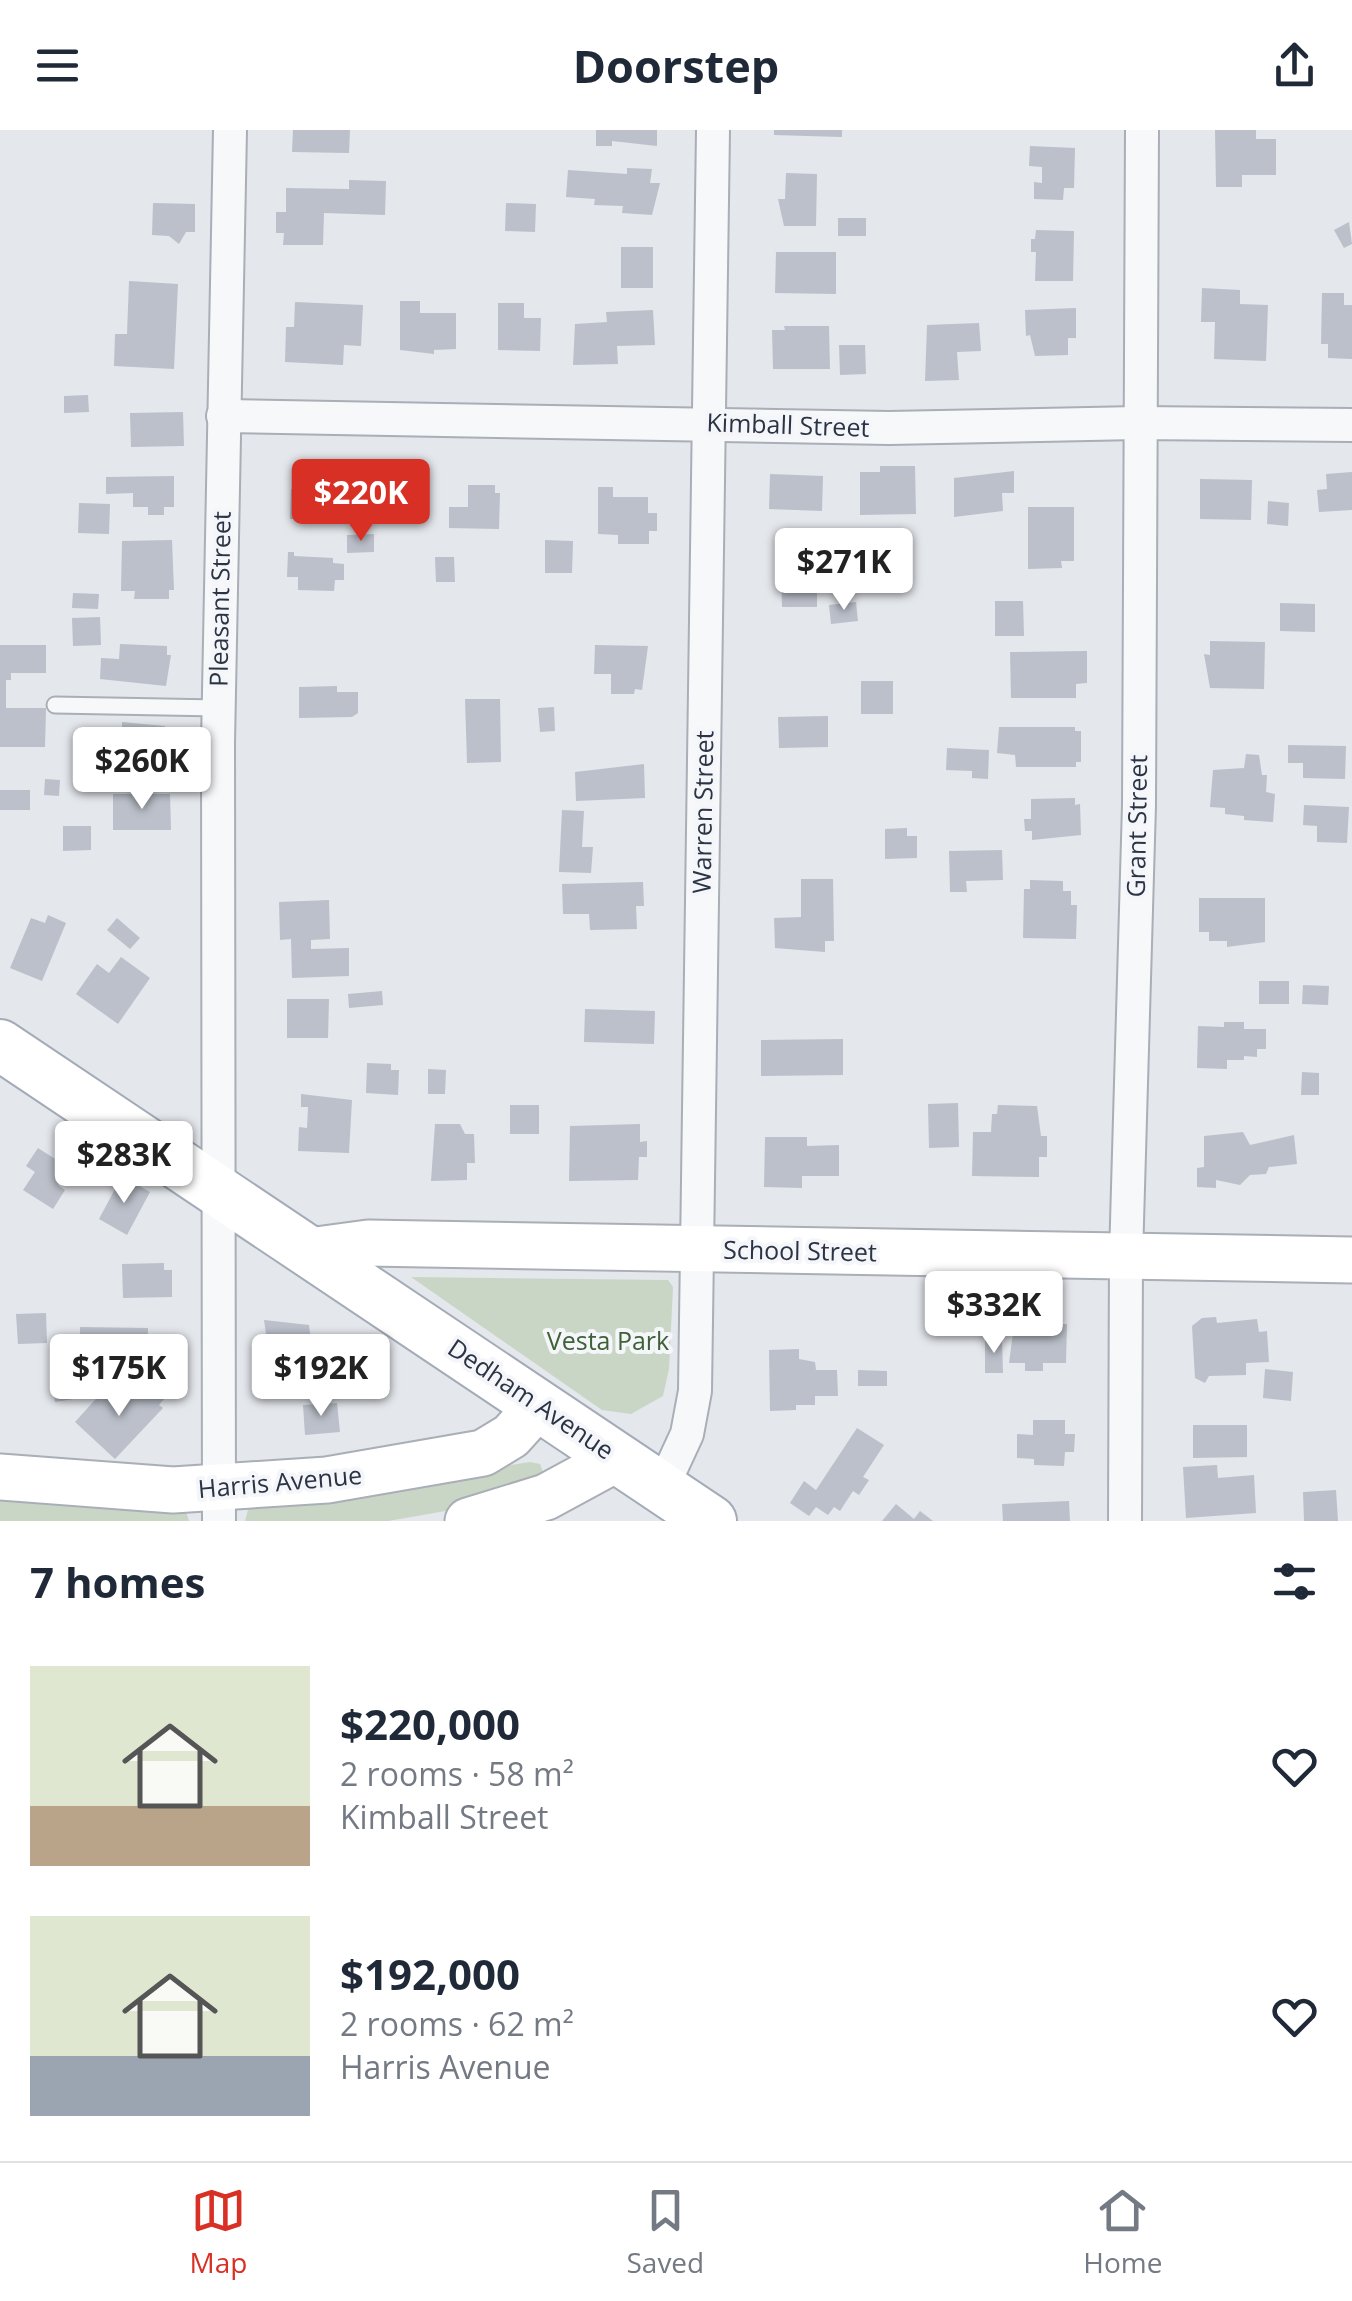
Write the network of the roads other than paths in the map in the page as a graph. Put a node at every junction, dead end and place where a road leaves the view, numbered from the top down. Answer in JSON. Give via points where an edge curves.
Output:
{"nodes":[{"id":1,"x":230,"y":130,"type":"edge"},
{"id":2,"x":713,"y":130,"type":"edge"},
{"id":3,"x":1142,"y":130,"type":"edge"},
{"id":4,"x":223,"y":416,"type":"junction"},
{"id":5,"x":710,"y":422,"type":"junction"},
{"id":6,"x":1138,"y":423,"type":"junction"},
{"id":7,"x":1352,"y":425,"type":"edge"},
{"id":8,"x":55,"y":705,"type":"dead end"},
{"id":9,"x":218,"y":708,"type":"junction"},
{"id":10,"x":0,"y":1045,"type":"edge"},
{"id":11,"x":219,"y":1189,"type":"junction"},
{"id":12,"x":697,"y":1249,"type":"junction"},
{"id":13,"x":309,"y":1250,"type":"junction"},
{"id":14,"x":1126,"y":1257,"type":"junction"},
{"id":15,"x":1352,"y":1260,"type":"edge"},
{"id":16,"x":539,"y":1405,"type":"junction"},
{"id":17,"x":618,"y":1458,"type":"junction"},
{"id":18,"x":0,"y":1477,"type":"edge"},
{"id":19,"x":662,"y":1488,"type":"junction"},
{"id":20,"x":219,"y":1505,"type":"edge"},
{"id":21,"x":468,"y":1521,"type":"edge"},
{"id":22,"x":712,"y":1521,"type":"edge"},
{"id":23,"x":1125,"y":1521,"type":"edge"}],
"edges":[{"from":1,"to":4,"type":"street","name":"Pleasant Street"},
{"from":2,"to":5,"type":"street","name":"Warren Street"},
{"from":3,"to":6,"type":"street","name":"Grant Street"},
{"from":4,"to":5,"type":"street","name":"Kimball Street"},
{"from":4,"to":9,"type":"street","name":"Pleasant Street"},
{"from":5,"to":6,"type":"street","name":"Kimball Street","via":[[888,428]]},
{"from":5,"to":12,"type":"street","name":"Warren Street"},
{"from":6,"to":7,"type":"street","name":"Kimball Street"},
{"from":6,"to":14,"type":"street","name":"Grant Street","via":[[1139,805]]},
{"from":8,"to":9,"type":"lane"},
{"from":9,"to":11,"type":"street","name":"Pleasant Street"},
{"from":10,"to":11,"type":"main road","name":"Dedham Avenue"},
{"from":11,"to":13,"type":"main road","name":"Dedham Avenue"},
{"from":11,"to":20,"type":"street","name":"Pleasant Street"},
{"from":12,"to":13,"type":"street","name":"School Street","via":[[368,1244]]},
{"from":12,"to":14,"type":"street","name":"School Street"},
{"from":12,"to":19,"type":"street","name":"Warren Street","via":[[692,1414]]},
{"from":13,"to":16,"type":"main road","name":"Dedham Avenue"},
{"from":14,"to":15,"type":"street","name":"School Street"},
{"from":14,"to":23,"type":"street","name":"Grant Street"},
{"from":16,"to":17,"type":"main road","name":"Dedham Avenue"},
{"from":16,"to":20,"type":"street","name":"Harris Avenue","via":[[495,1448],[454,1461]]},
{"from":17,"to":19,"type":"main road","name":"Dedham Avenue"},
{"from":17,"to":21,"type":"street","via":[[546,1498]]},
{"from":18,"to":20,"type":"street","name":"Harris Avenue"},
{"from":19,"to":22,"type":"main road","name":"Dedham Avenue"}]}
